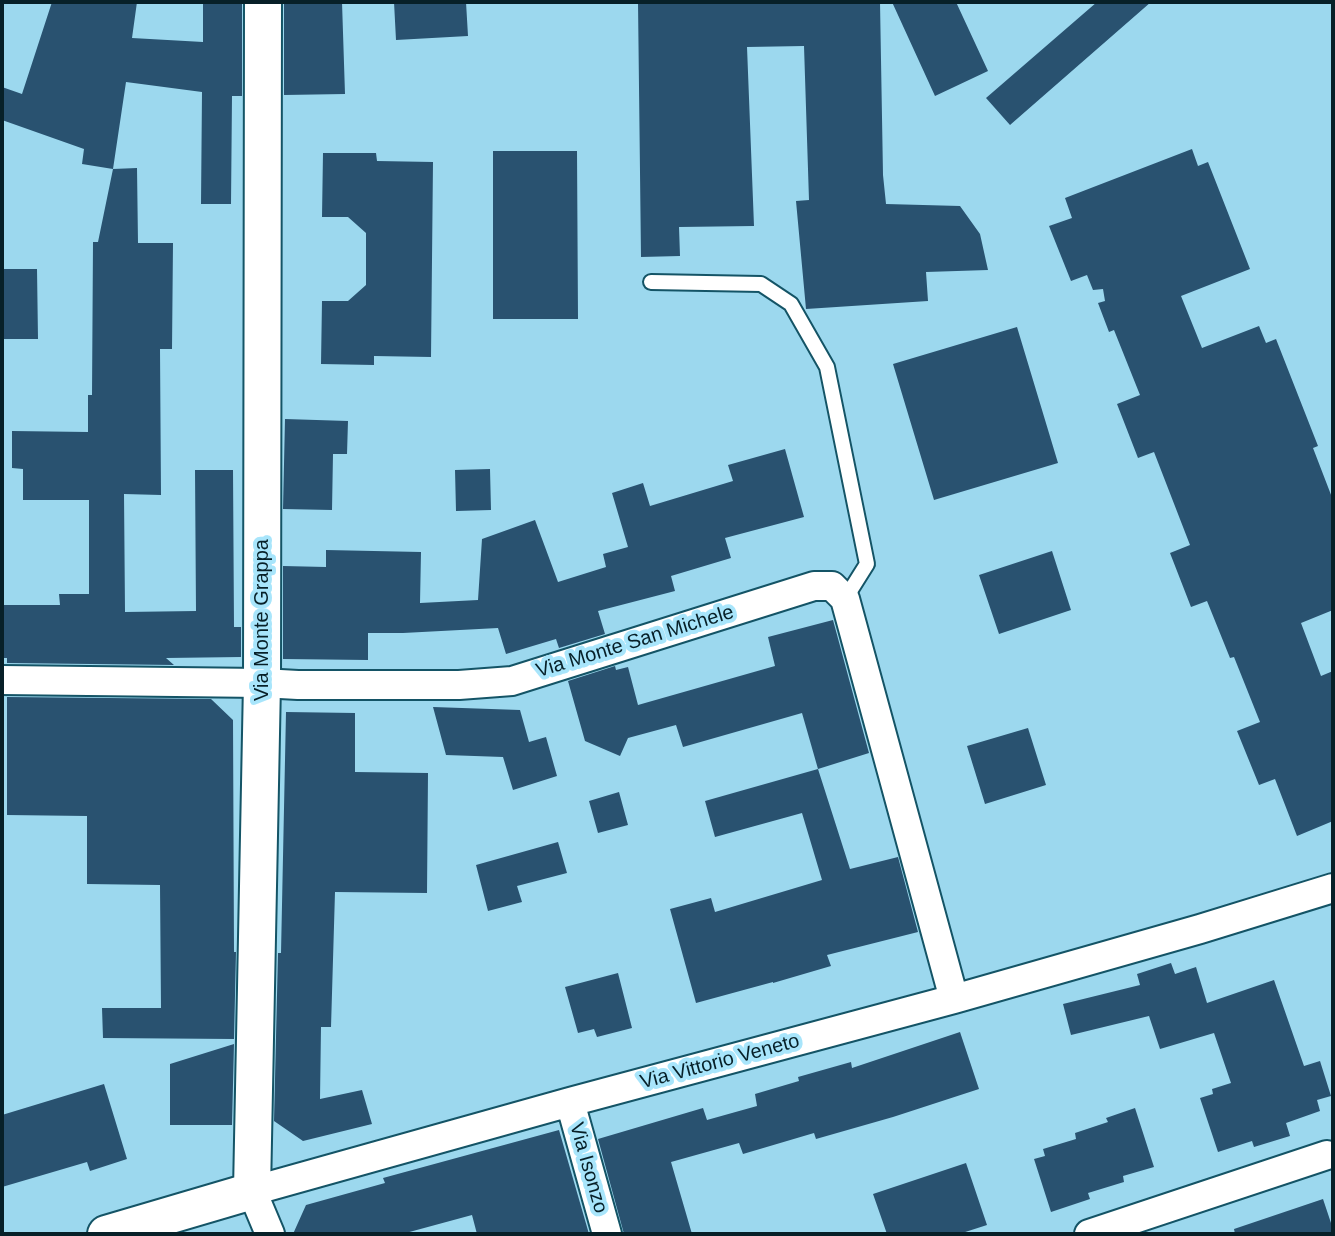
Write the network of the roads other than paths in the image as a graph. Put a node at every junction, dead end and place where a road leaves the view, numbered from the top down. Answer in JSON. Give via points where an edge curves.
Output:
{"nodes":[{"id":1,"x":263,"y":2,"type":"edge"},
{"id":2,"x":651,"y":282,"type":"dead end"},
{"id":3,"x":845,"y":599,"type":"junction"},
{"id":4,"x":2,"y":680,"type":"edge"},
{"id":5,"x":262,"y":683,"type":"junction"},
{"id":6,"x":1333,"y":888,"type":"edge"},
{"id":7,"x":954,"y":999,"type":"junction"},
{"id":8,"x":570,"y":1102,"type":"junction"},
{"id":9,"x":1327,"y":1155,"type":"dead end"},
{"id":10,"x":252,"y":1191,"type":"junction"},
{"id":11,"x":106,"y":1234,"type":"edge"},
{"id":12,"x":270,"y":1234,"type":"edge"},
{"id":13,"x":607,"y":1234,"type":"edge"},
{"id":14,"x":1089,"y":1234,"type":"edge"}],
"edges":[{"from":1,"to":5,"type":"street","name":"Via Monte Grappa"},
{"from":2,"to":3,"type":"lane","via":[[761,284],[791,304],[827,367],[867,564]]},
{"from":3,"to":5,"type":"street","name":"Via Monte San Michele","via":[[832,586],[814,586],[512,681]]},
{"from":3,"to":7,"type":"street"},
{"from":4,"to":5,"type":"street","name":"Via Monte San Michele"},
{"from":5,"to":10,"type":"street","name":"Via Monte Grappa"},
{"from":6,"to":7,"type":"street","name":"Via Vittorio Veneto"},
{"from":7,"to":8,"type":"street","name":"Via Vittorio Veneto"},
{"from":8,"to":10,"type":"street","name":"Via Vittorio Veneto"},
{"from":8,"to":13,"type":"street","name":"Via Isonzo"},
{"from":9,"to":14,"type":"street"},
{"from":10,"to":11,"type":"street","name":"Via Vittorio Veneto"},
{"from":10,"to":12,"type":"street","name":"Via Monte Grappa"}]}
